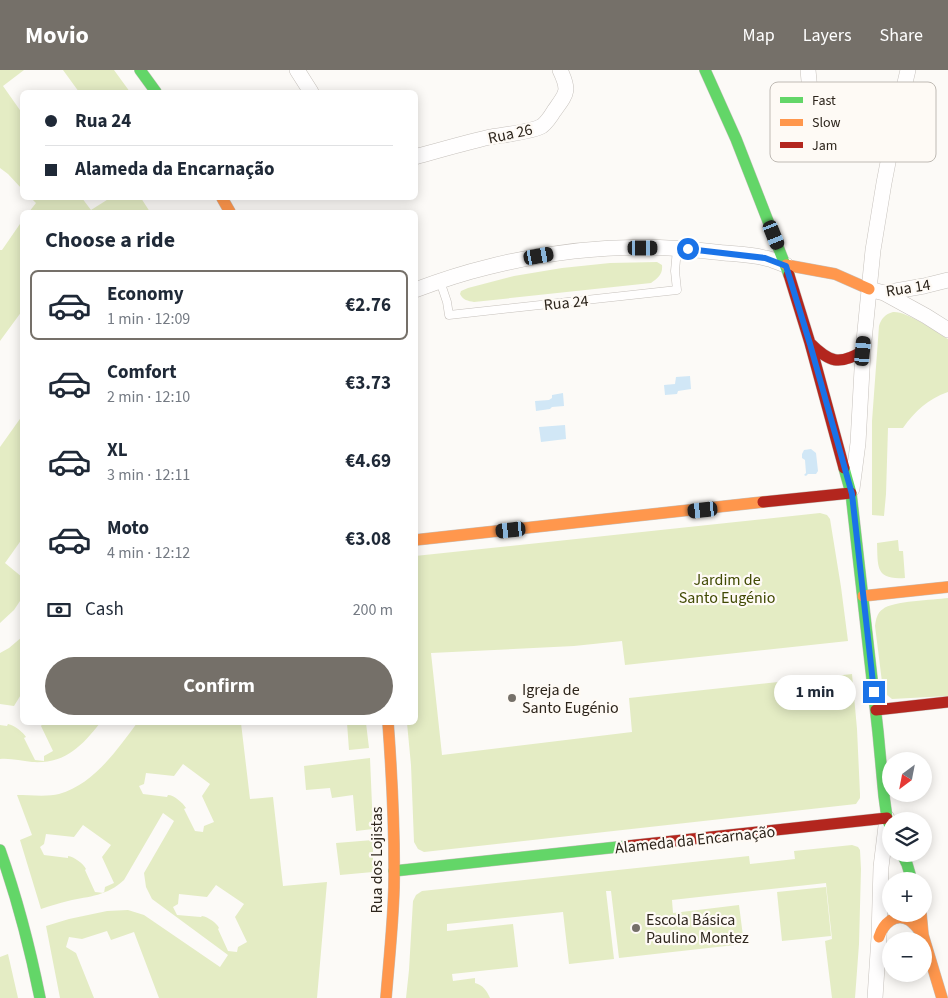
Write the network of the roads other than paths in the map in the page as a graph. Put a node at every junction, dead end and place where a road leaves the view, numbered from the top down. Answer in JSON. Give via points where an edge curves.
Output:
{"nodes":[{"id":1,"x":140,"y":70,"type":"edge"},
{"id":2,"x":297,"y":70,"type":"edge"},
{"id":3,"x":560,"y":70,"type":"edge"},
{"id":4,"x":705,"y":70,"type":"edge"},
{"id":5,"x":155,"y":90,"type":"edge"},
{"id":6,"x":310,"y":90,"type":"edge"},
{"id":7,"x":418,"y":156,"type":"edge"},
{"id":8,"x":888,"y":162,"type":"edge"},
{"id":9,"x":676,"y":248,"type":"junction"},
{"id":10,"x":786,"y":266,"type":"junction"},
{"id":11,"x":948,"y":280,"type":"edge"},
{"id":12,"x":440,"y":281,"type":"junction"},
{"id":13,"x":418,"y":289,"type":"edge"},
{"id":14,"x":869,"y":289,"type":"junction"},
{"id":15,"x":884,"y":293,"type":"junction"},
{"id":16,"x":948,"y":330,"type":"edge"},
{"id":17,"x":810,"y":344,"type":"junction"},
{"id":18,"x":863,"y":351,"type":"junction"},
{"id":19,"x":852,"y":494,"type":"junction"},
{"id":20,"x":418,"y":540,"type":"edge"},
{"id":21,"x":948,"y":587,"type":"edge"},
{"id":22,"x":863,"y":596,"type":"junction"},
{"id":23,"x":948,"y":702,"type":"edge"},
{"id":24,"x":876,"y":710,"type":"junction"},
{"id":25,"x":388,"y":725,"type":"edge"},
{"id":26,"x":888,"y":812,"type":"edge"},
{"id":27,"x":882,"y":825,"type":"edge"},
{"id":28,"x":0,"y":850,"type":"edge"},
{"id":29,"x":882,"y":862,"type":"edge"},
{"id":30,"x":394,"y":872,"type":"junction"},
{"id":31,"x":921,"y":932,"type":"edge"},
{"id":32,"x":879,"y":937,"type":"junction"},
{"id":33,"x":932,"y":965,"type":"edge"},
{"id":34,"x":40,"y":998,"type":"edge"},
{"id":35,"x":386,"y":998,"type":"edge"},
{"id":36,"x":875,"y":998,"type":"edge"},
{"id":37,"x":942,"y":998,"type":"edge"}],
"edges":[{"from":1,"to":5,"type":"street"},
{"from":2,"to":6,"type":"street"},
{"from":3,"to":7,"type":"street","name":"Rua 26","via":[[566,85],[565,95],[541,127]]},
{"from":4,"to":10,"type":"street"},
{"from":8,"to":14,"type":"street"},
{"from":9,"to":10,"type":"street","via":[[765,258]]},
{"from":9,"to":12,"type":"street","via":[[628,247],[557,253],[487,267]]},
{"from":9,"to":12,"type":"lane","name":"Rua 24","via":[[678,290],[449,315]]},
{"from":10,"to":14,"type":"street","via":[[835,274]]},
{"from":10,"to":17,"type":"street"},
{"from":11,"to":15,"type":"street","name":"Rua 14"},
{"from":12,"to":13,"type":"street"},
{"from":14,"to":15,"type":"street","name":"Rua 14"},
{"from":14,"to":18,"type":"street"},
{"from":15,"to":16,"type":"street"},
{"from":17,"to":18,"type":"street","via":[[824,356],[839,361]]},
{"from":17,"to":19,"type":"street"},
{"from":18,"to":19,"type":"street"},
{"from":19,"to":20,"type":"street"},
{"from":19,"to":22,"type":"street"},
{"from":21,"to":22,"type":"street"},
{"from":22,"to":24,"type":"street"},
{"from":23,"to":24,"type":"street"},
{"from":24,"to":26,"type":"street"},
{"from":25,"to":30,"type":"street","name":"Rua dos Lojistas"},
{"from":27,"to":30,"type":"street","name":"Alameda da Encarnação"},
{"from":28,"to":34,"type":"street","via":[[18,906]]},
{"from":29,"to":32,"type":"street"},
{"from":30,"to":35,"type":"street","name":"Rua dos Lojistas"},
{"from":31,"to":32,"type":"street","via":[[904,917],[890,920]]},
{"from":32,"to":36,"type":"street"},
{"from":33,"to":37,"type":"street"}]}
